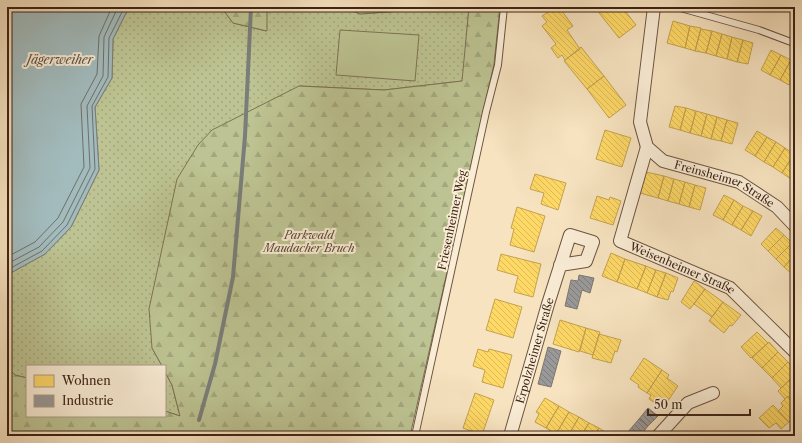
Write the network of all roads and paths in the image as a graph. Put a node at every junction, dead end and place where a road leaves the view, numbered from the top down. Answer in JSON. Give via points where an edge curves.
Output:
{"nodes":[{"id":1,"x":504,"y":7,"type":"edge"},
{"id":2,"x":654,"y":7,"type":"edge"},
{"id":3,"x":677,"y":7,"type":"edge"},
{"id":4,"x":791,"y":42,"type":"dead end"},
{"id":5,"x":647,"y":147,"type":"junction"},
{"id":6,"x":795,"y":226,"type":"edge"},
{"id":7,"x":560,"y":265,"type":"dead end"},
{"id":8,"x":795,"y":352,"type":"edge"},
{"id":9,"x":713,"y":393,"type":"dead end"},
{"id":10,"x":415,"y":436,"type":"edge"},
{"id":11,"x":510,"y":436,"type":"edge"},
{"id":12,"x":658,"y":436,"type":"edge"}],
"edges":[{"from":1,"to":10,"type":"lane","name":"Friesenheimer Weg","via":[[498,65]]},
{"from":2,"to":5,"type":"street","via":[[640,122]]},
{"from":3,"to":4,"type":"lane","via":[[759,30]]},
{"from":5,"to":6,"type":"street","name":"Freinsheimer Straße","via":[[663,161],[739,182],[777,207]]},
{"from":5,"to":8,"type":"street","name":"Weisenheimer Straße","via":[[620,241],[730,288]]},
{"from":7,"to":11,"type":"street","name":"Erpolzheimer Straße"},
{"from":9,"to":12,"type":"street","via":[[688,404]]}]}
